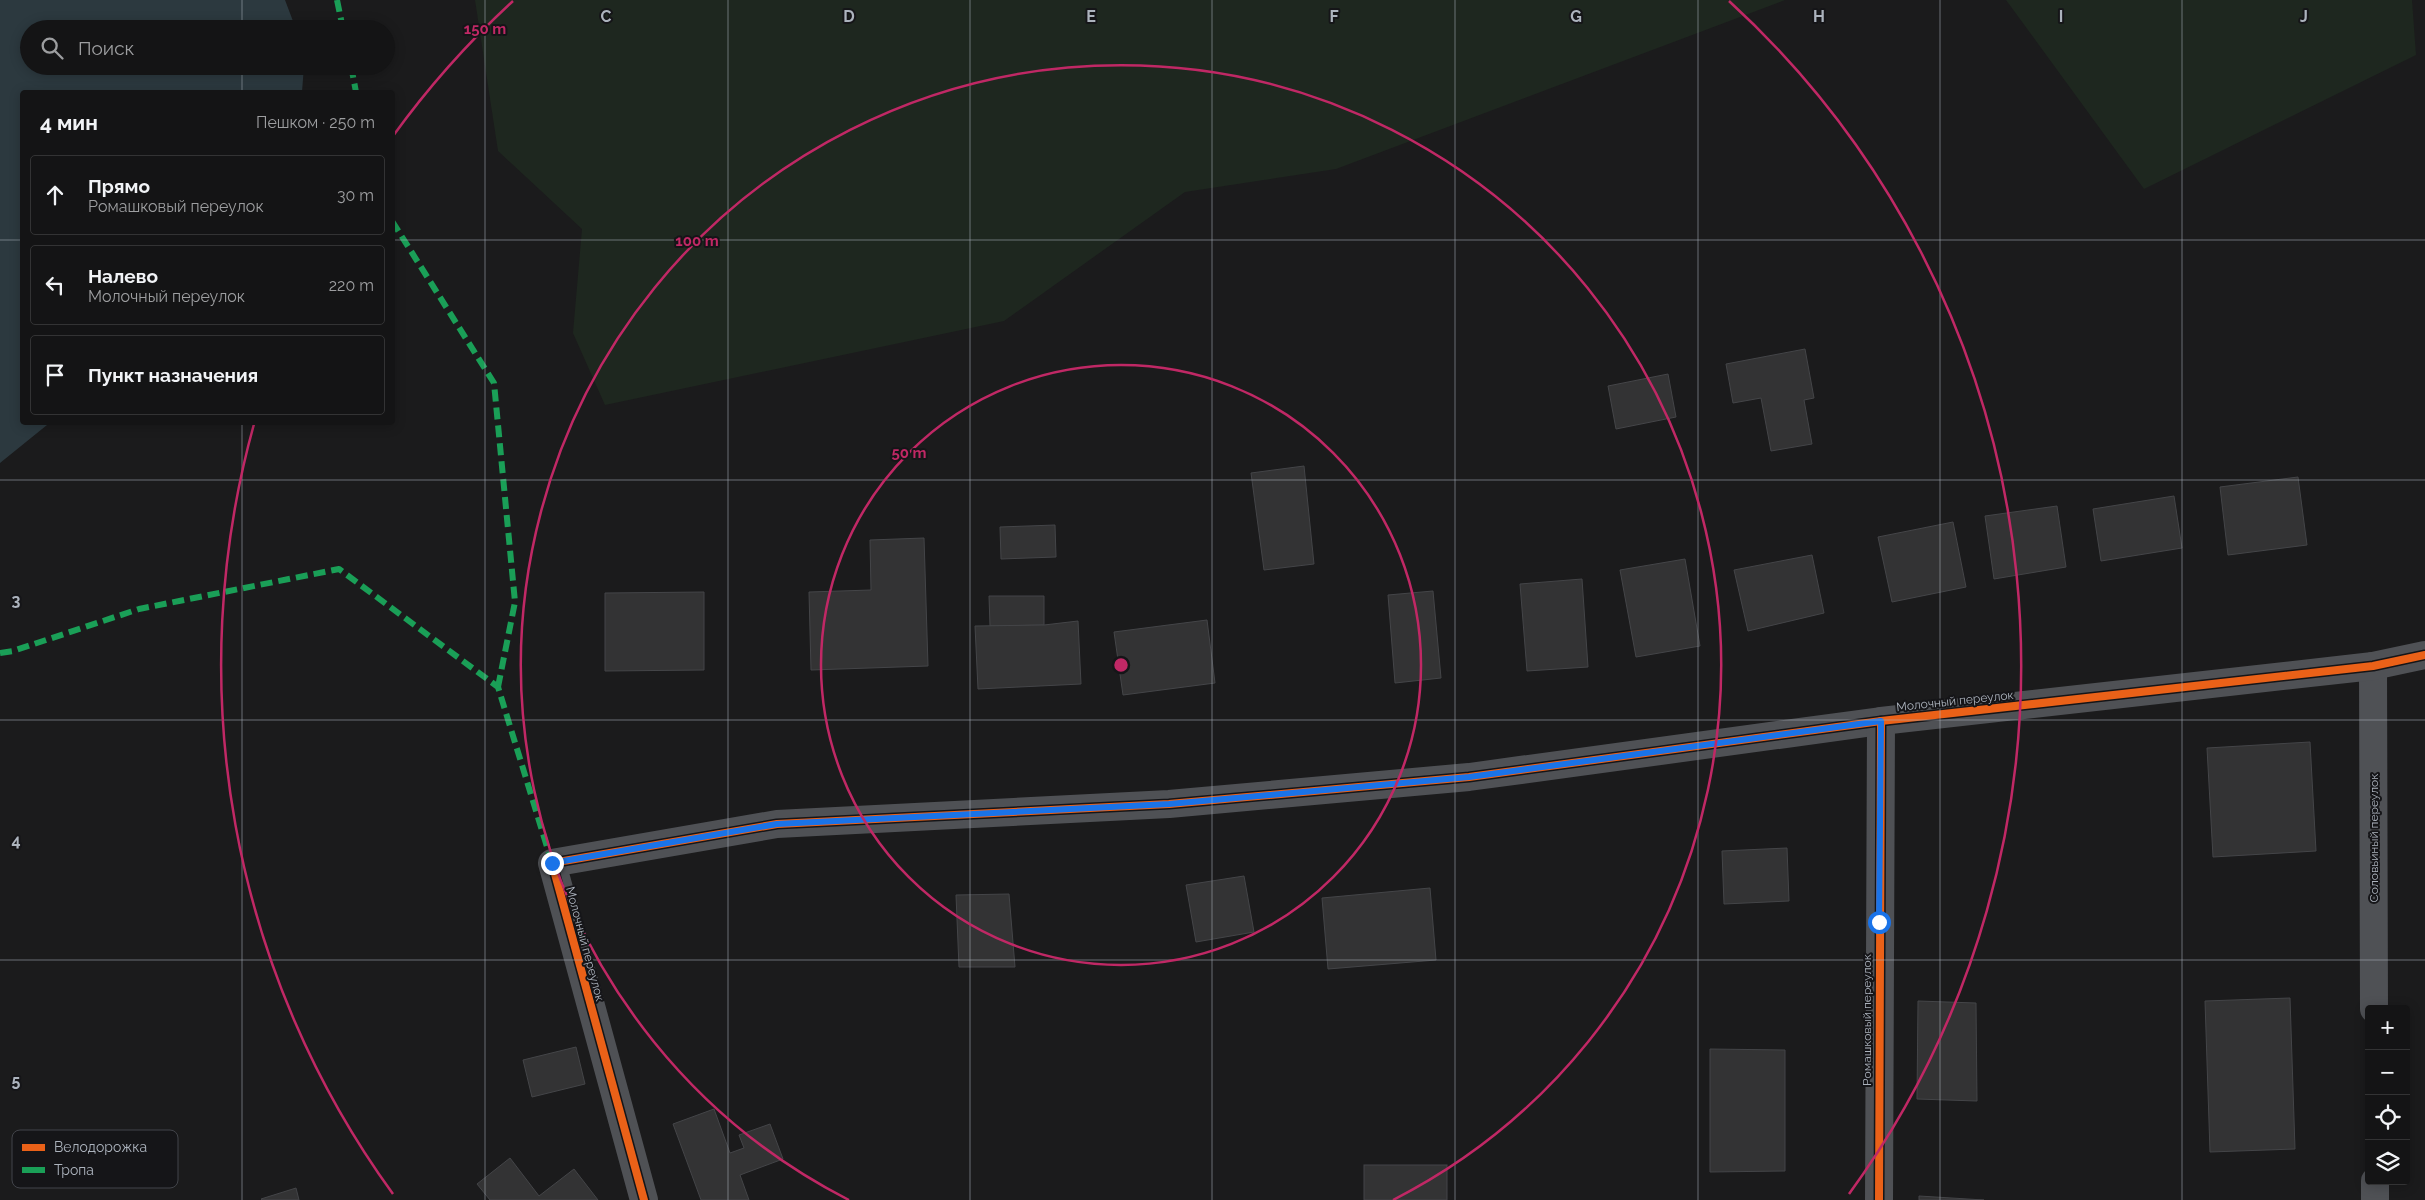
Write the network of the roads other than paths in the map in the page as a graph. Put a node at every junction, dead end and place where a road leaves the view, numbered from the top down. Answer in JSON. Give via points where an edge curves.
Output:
{"nodes":[{"id":1,"x":2425,"y":655,"type":"edge"},
{"id":2,"x":2373,"y":666,"type":"junction"},
{"id":3,"x":1881,"y":721,"type":"junction"},
{"id":4,"x":2374,"y":1005,"type":"edge"},
{"id":5,"x":2375,"y":1185,"type":"edge"},
{"id":6,"x":644,"y":1200,"type":"edge"},
{"id":7,"x":1878,"y":1200,"type":"edge"},
{"id":8,"x":2375,"y":1200,"type":"edge"}],
"edges":[{"from":1,"to":2,"type":"street","name":"Молочный переулок"},
{"from":2,"to":3,"type":"street","name":"Молочный переулок"},
{"from":2,"to":4,"type":"street","name":"Соловьиный переулок"},
{"from":3,"to":6,"type":"street","name":"Молочный переулок","via":[[1469,777],[1169,804],[777,824],[552,863]]},
{"from":3,"to":7,"type":"street","name":"Ромашковый переулок"},
{"from":5,"to":8,"type":"street"}]}
